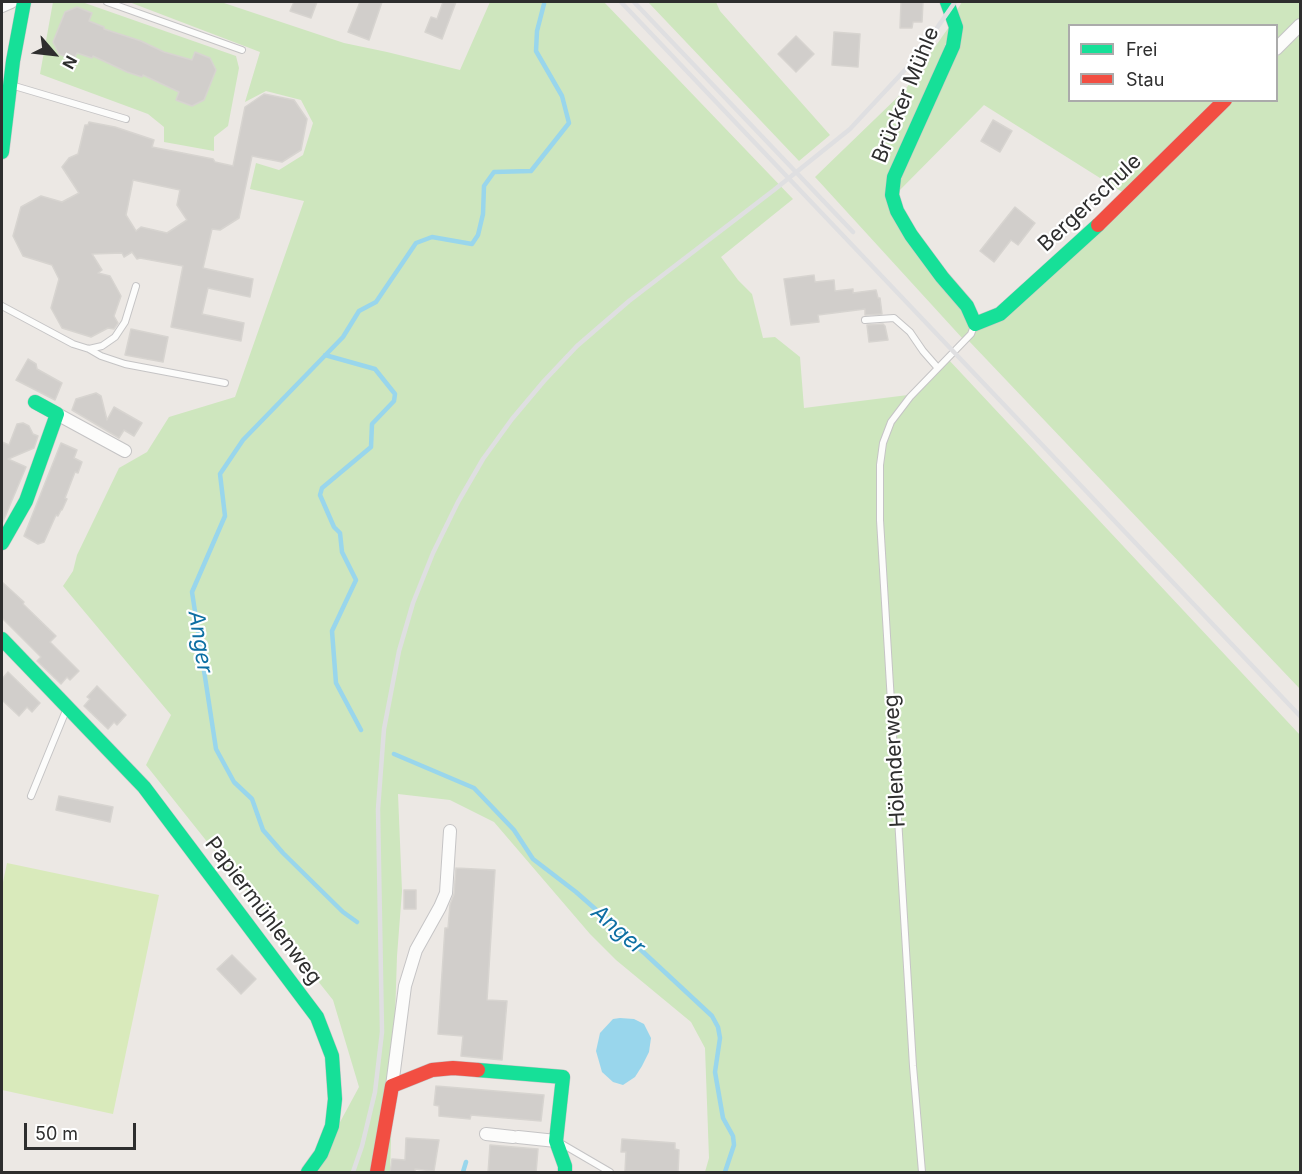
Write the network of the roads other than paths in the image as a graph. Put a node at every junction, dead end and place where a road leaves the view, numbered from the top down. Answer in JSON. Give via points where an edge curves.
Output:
{"nodes":[{"id":1,"x":11,"y":2,"type":"edge"},
{"id":2,"x":24,"y":2,"type":"edge"},
{"id":3,"x":107,"y":2,"type":"edge"},
{"id":4,"x":947,"y":2,"type":"edge"},
{"id":5,"x":2,"y":6,"type":"edge"},
{"id":6,"x":1300,"y":26,"type":"edge"},
{"id":7,"x":1278,"y":47,"type":"edge"},
{"id":8,"x":242,"y":50,"type":"dead end"},
{"id":9,"x":10,"y":85,"type":"junction"},
{"id":10,"x":1223,"y":102,"type":"edge"},
{"id":11,"x":126,"y":119,"type":"dead end"},
{"id":12,"x":2,"y":152,"type":"edge"},
{"id":13,"x":136,"y":286,"type":"dead end"},
{"id":14,"x":2,"y":306,"type":"edge"},
{"id":15,"x":865,"y":320,"type":"dead end"},
{"id":16,"x":975,"y":324,"type":"junction"},
{"id":17,"x":88,"y":349,"type":"junction"},
{"id":18,"x":937,"y":367,"type":"junction"},
{"id":19,"x":225,"y":383,"type":"dead end"},
{"id":20,"x":35,"y":402,"type":"dead end"},
{"id":21,"x":57,"y":414,"type":"junction"},
{"id":22,"x":125,"y":452,"type":"dead end"},
{"id":23,"x":2,"y":543,"type":"edge"},
{"id":24,"x":2,"y":639,"type":"edge"},
{"id":25,"x":68,"y":708,"type":"junction"},
{"id":26,"x":31,"y":796,"type":"dead end"},
{"id":27,"x":450,"y":831,"type":"dead end"},
{"id":28,"x":392,"y":1086,"type":"junction"},
{"id":29,"x":486,"y":1134,"type":"dead end"},
{"id":30,"x":556,"y":1141,"type":"junction"},
{"id":31,"x":308,"y":1173,"type":"edge"},
{"id":32,"x":377,"y":1173,"type":"edge"},
{"id":33,"x":565,"y":1173,"type":"edge"},
{"id":34,"x":610,"y":1173,"type":"edge"},
{"id":35,"x":922,"y":1173,"type":"edge"}],
"edges":[{"from":1,"to":5,"type":"street"},
{"from":2,"to":9,"type":"street"},
{"from":3,"to":8,"type":"lane"},
{"from":4,"to":16,"type":"street","name":"Brücker Mühle","via":[[956,27],[953,46],[894,177],[892,195],[911,235],[967,306]]},
{"from":6,"to":7,"type":"street"},
{"from":9,"to":11,"type":"lane"},
{"from":9,"to":12,"type":"street"},
{"from":10,"to":16,"type":"street","name":"Bergerschule","via":[[1064,257],[1000,314]]},
{"from":13,"to":17,"type":"lane","via":[[125,322],[115,337]]},
{"from":14,"to":17,"type":"lane"},
{"from":15,"to":18,"type":"lane","via":[[894,318]]},
{"from":16,"to":18,"type":"lane","name":"Hölenderweg","via":[[971,334]]},
{"from":17,"to":19,"type":"lane","via":[[126,364]]},
{"from":18,"to":35,"type":"lane","name":"Hölenderweg","via":[[891,422],[880,465],[880,520]]},
{"from":20,"to":21,"type":"street"},
{"from":21,"to":22,"type":"street"},
{"from":21,"to":23,"type":"street","via":[[26,501]]},
{"from":24,"to":25,"type":"street","name":"Papiermühlenweg"},
{"from":25,"to":26,"type":"lane"},
{"from":25,"to":31,"type":"street","name":"Papiermühlenweg","via":[[144,788],[317,1017],[332,1056],[335,1098],[332,1126]]},
{"from":27,"to":28,"type":"street","via":[[446,893],[416,950],[405,986]]},
{"from":28,"to":30,"type":"street","via":[[432,1070],[453,1068],[563,1077]]},
{"from":28,"to":32,"type":"street"},
{"from":29,"to":30,"type":"street"},
{"from":30,"to":33,"type":"street"},
{"from":30,"to":34,"type":"lane"}]}
